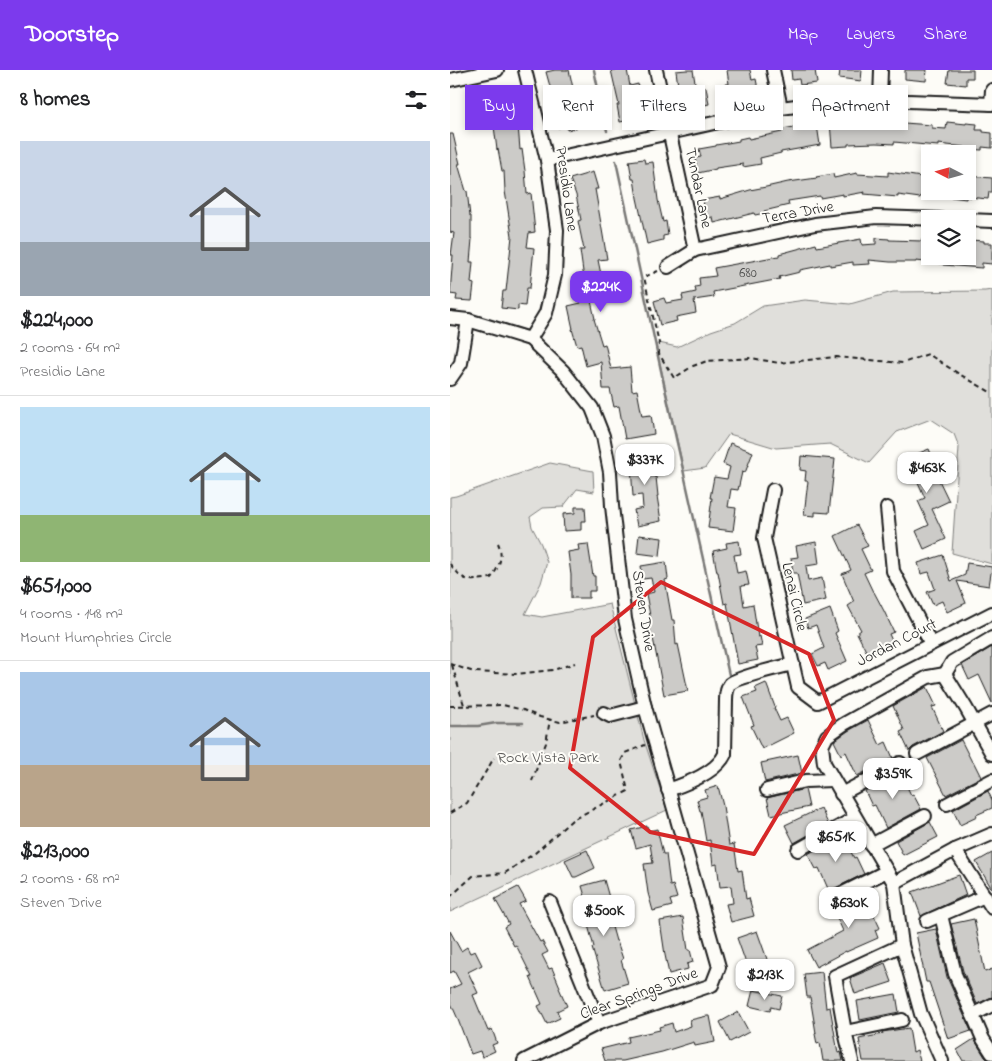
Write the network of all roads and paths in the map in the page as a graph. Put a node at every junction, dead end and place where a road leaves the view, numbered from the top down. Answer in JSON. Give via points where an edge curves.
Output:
{"nodes":[{"id":1,"x":497,"y":70,"type":"edge"},
{"id":2,"x":525,"y":70,"type":"edge"},
{"id":3,"x":656,"y":70,"type":"edge"},
{"id":4,"x":773,"y":70,"type":"edge"},
{"id":5,"x":881,"y":70,"type":"edge"},
{"id":6,"x":450,"y":80,"type":"edge"},
{"id":7,"x":776,"y":85,"type":"edge"},
{"id":8,"x":880,"y":85,"type":"edge"},
{"id":9,"x":992,"y":90,"type":"edge"},
{"id":10,"x":908,"y":101,"type":"edge"},
{"id":11,"x":992,"y":104,"type":"edge"},
{"id":12,"x":715,"y":123,"type":"edge"},
{"id":13,"x":669,"y":133,"type":"junction"},
{"id":14,"x":547,"y":160,"type":"junction"},
{"id":15,"x":921,"y":219,"type":"edge"},
{"id":16,"x":976,"y":220,"type":"edge"},
{"id":17,"x":992,"y":221,"type":"edge"},
{"id":18,"x":695,"y":250,"type":"junction"},
{"id":19,"x":668,"y":267,"type":"joint"},
{"id":20,"x":450,"y":318,"type":"edge"},
{"id":21,"x":468,"y":320,"type":"junction"},
{"id":22,"x":530,"y":339,"type":"junction"},
{"id":23,"x":450,"y":379,"type":"edge"},
{"id":24,"x":992,"y":393,"type":"edge"},
{"id":25,"x":774,"y":490,"type":"dead end"},
{"id":26,"x":887,"y":508,"type":"dead end"},
{"id":27,"x":498,"y":544,"type":"dead end"},
{"id":28,"x":450,"y":564,"type":"edge"},
{"id":29,"x":992,"y":613,"type":"edge"},
{"id":30,"x":992,"y":638,"type":"edge"},
{"id":31,"x":931,"y":644,"type":"junction"},
{"id":32,"x":575,"y":663,"type":"dead end"},
{"id":33,"x":793,"y":664,"type":"junction"},
{"id":34,"x":451,"y":665,"type":"edge"},
{"id":35,"x":945,"y":674,"type":"junction"},
{"id":36,"x":818,"y":702,"type":"joint"},
{"id":37,"x":464,"y":705,"type":"junction"},
{"id":38,"x":450,"y":706,"type":"edge"},
{"id":39,"x":645,"y":708,"type":"junction"},
{"id":40,"x":604,"y":713,"type":"joint"},
{"id":41,"x":992,"y":714,"type":"edge"},
{"id":42,"x":550,"y":719,"type":"junction"},
{"id":43,"x":975,"y":724,"type":"junction"},
{"id":44,"x":654,"y":742,"type":"junction"},
{"id":45,"x":917,"y":754,"type":"dead end"},
{"id":46,"x":992,"y":754,"type":"edge"},
{"id":47,"x":494,"y":758,"type":"dead end"},
{"id":48,"x":900,"y":763,"type":"dead end"},
{"id":49,"x":833,"y":780,"type":"junction"},
{"id":50,"x":992,"y":780,"type":"edge"},
{"id":51,"x":532,"y":781,"type":"dead end"},
{"id":52,"x":668,"y":790,"type":"junction"},
{"id":53,"x":767,"y":790,"type":"dead end"},
{"id":54,"x":842,"y":794,"type":"junction"},
{"id":55,"x":946,"y":804,"type":"dead end"},
{"id":56,"x":450,"y":813,"type":"edge"},
{"id":57,"x":925,"y":816,"type":"dead end"},
{"id":58,"x":855,"y":818,"type":"junction"},
{"id":59,"x":992,"y":834,"type":"edge"},
{"id":60,"x":871,"y":845,"type":"junction"},
{"id":61,"x":798,"y":850,"type":"dead end"},
{"id":62,"x":955,"y":850,"type":"junction"},
{"id":63,"x":887,"y":871,"type":"junction"},
{"id":64,"x":894,"y":883,"type":"junction"},
{"id":65,"x":986,"y":891,"type":"edge"},
{"id":66,"x":450,"y":897,"type":"edge"},
{"id":67,"x":829,"y":900,"type":"dead end"},
{"id":68,"x":550,"y":902,"type":"dead end"},
{"id":69,"x":992,"y":908,"type":"edge"},
{"id":70,"x":941,"y":915,"type":"junction"},
{"id":71,"x":927,"y":921,"type":"dead end"},
{"id":72,"x":902,"y":945,"type":"junction"},
{"id":73,"x":712,"y":985,"type":"joint"},
{"id":74,"x":992,"y":1005,"type":"edge"},
{"id":75,"x":973,"y":1015,"type":"junction"},
{"id":76,"x":902,"y":1020,"type":"dead end"},
{"id":77,"x":598,"y":1023,"type":"junction"},
{"id":78,"x":845,"y":1032,"type":"junction"},
{"id":79,"x":992,"y":1053,"type":"edge"},
{"id":80,"x":524,"y":1061,"type":"edge"},
{"id":81,"x":852,"y":1061,"type":"edge"},
{"id":82,"x":942,"y":1061,"type":"edge"}],
"edges":[{"from":1,"to":6,"type":"street"},
{"from":2,"to":14,"type":"street","name":"Presidio Lane"},
{"from":3,"to":13,"type":"street","name":"Tundar Lane"},
{"from":4,"to":7,"type":"street"},
{"from":5,"to":8,"type":"street"},
{"from":9,"to":11,"type":"street"},
{"from":10,"to":11,"type":"street"},
{"from":12,"to":13,"type":"street"},
{"from":13,"to":14,"type":"street"},
{"from":13,"to":18,"type":"street","name":"Tundar Lane"},
{"from":14,"to":22,"type":"street","name":"Presidio Lane","via":[[557,230],[555,275],[546,313]]},
{"from":15,"to":18,"type":"street","name":"Terra Drive","via":[[876,218],[815,224]]},
{"from":16,"to":17,"type":"street"},
{"from":18,"to":19,"type":"street","name":"Terra Drive"},
{"from":19,"to":24,"type":"path","via":[[644,277],[659,354],[674,378],[706,361],[751,358],[780,363],[836,357],[903,363],[928,354]]},
{"from":20,"to":21,"type":"street","name":"Steven Drive"},
{"from":21,"to":22,"type":"street","name":"Steven Drive"},
{"from":21,"to":23,"type":"street","via":[[460,363]]},
{"from":22,"to":39,"type":"street","name":"Steven Drive","via":[[563,371],[592,408],[604,436],[625,619]]},
{"from":25,"to":33,"type":"street","name":"Lenai Circle","via":[[764,538]]},
{"from":26,"to":31,"type":"street","via":[[893,571]]},
{"from":27,"to":28,"type":"path","via":[[501,549],[500,566],[492,578],[470,581],[460,576]]},
{"from":29,"to":31,"type":"street","name":"Jordan Court"},
{"from":30,"to":35,"type":"street","via":[[952,662]]},
{"from":31,"to":36,"type":"street","name":"Jordan Court"},
{"from":32,"to":34,"type":"path","via":[[553,670],[517,674],[474,672]]},
{"from":33,"to":36,"type":"street","name":"Lenai Circle","via":[[798,687]]},
{"from":33,"to":52,"type":"street","via":[[737,680],[730,685],[726,700],[726,754],[710,770]]},
{"from":34,"to":37,"type":"path"},
{"from":35,"to":43,"type":"street"},
{"from":35,"to":49,"type":"street","via":[[928,677],[826,736],[822,746],[824,763]]},
{"from":37,"to":38,"type":"path"},
{"from":37,"to":42,"type":"path","via":[[503,705]]},
{"from":39,"to":40,"type":"street","via":[[610,716]]},
{"from":39,"to":44,"type":"street","name":"Steven Drive"},
{"from":40,"to":42,"type":"path","via":[[560,722]]},
{"from":41,"to":43,"type":"street"},
{"from":42,"to":51,"type":"path","via":[[546,743]]},
{"from":43,"to":45,"type":"street"},
{"from":43,"to":46,"type":"street"},
{"from":44,"to":52,"type":"street","name":"Steven Drive"},
{"from":44,"to":66,"type":"path","via":[[625,753],[621,761],[628,791],[572,820],[535,852],[505,872],[473,876]]},
{"from":47,"to":56,"type":"path","via":[[467,803]]},
{"from":48,"to":54,"type":"street"},
{"from":49,"to":53,"type":"street","via":[[804,781]]},
{"from":49,"to":54,"type":"street"},
{"from":50,"to":55,"type":"street"},
{"from":52,"to":73,"type":"street","name":"Steven Drive","via":[[719,967]]},
{"from":54,"to":58,"type":"street"},
{"from":57,"to":60,"type":"street"},
{"from":58,"to":60,"type":"street"},
{"from":58,"to":61,"type":"street"},
{"from":59,"to":62,"type":"street"},
{"from":60,"to":63,"type":"street"},
{"from":62,"to":64,"type":"street"},
{"from":62,"to":65,"type":"street"},
{"from":63,"to":64,"type":"street"},
{"from":63,"to":67,"type":"street"},
{"from":64,"to":72,"type":"street"},
{"from":65,"to":69,"type":"street"},
{"from":65,"to":70,"type":"street"},
{"from":68,"to":77,"type":"street"},
{"from":70,"to":71,"type":"street"},
{"from":70,"to":75,"type":"street","via":[[955,974]]},
{"from":72,"to":78,"type":"street","via":[[835,976]]},
{"from":72,"to":82,"type":"street","via":[[921,1014]]},
{"from":73,"to":77,"type":"street","name":"Clear Springs Drive"},
{"from":74,"to":75,"type":"street"},
{"from":75,"to":79,"type":"street"},
{"from":76,"to":78,"type":"street"},
{"from":77,"to":80,"type":"street","name":"Clear Springs Drive"},
{"from":78,"to":81,"type":"street"}]}
